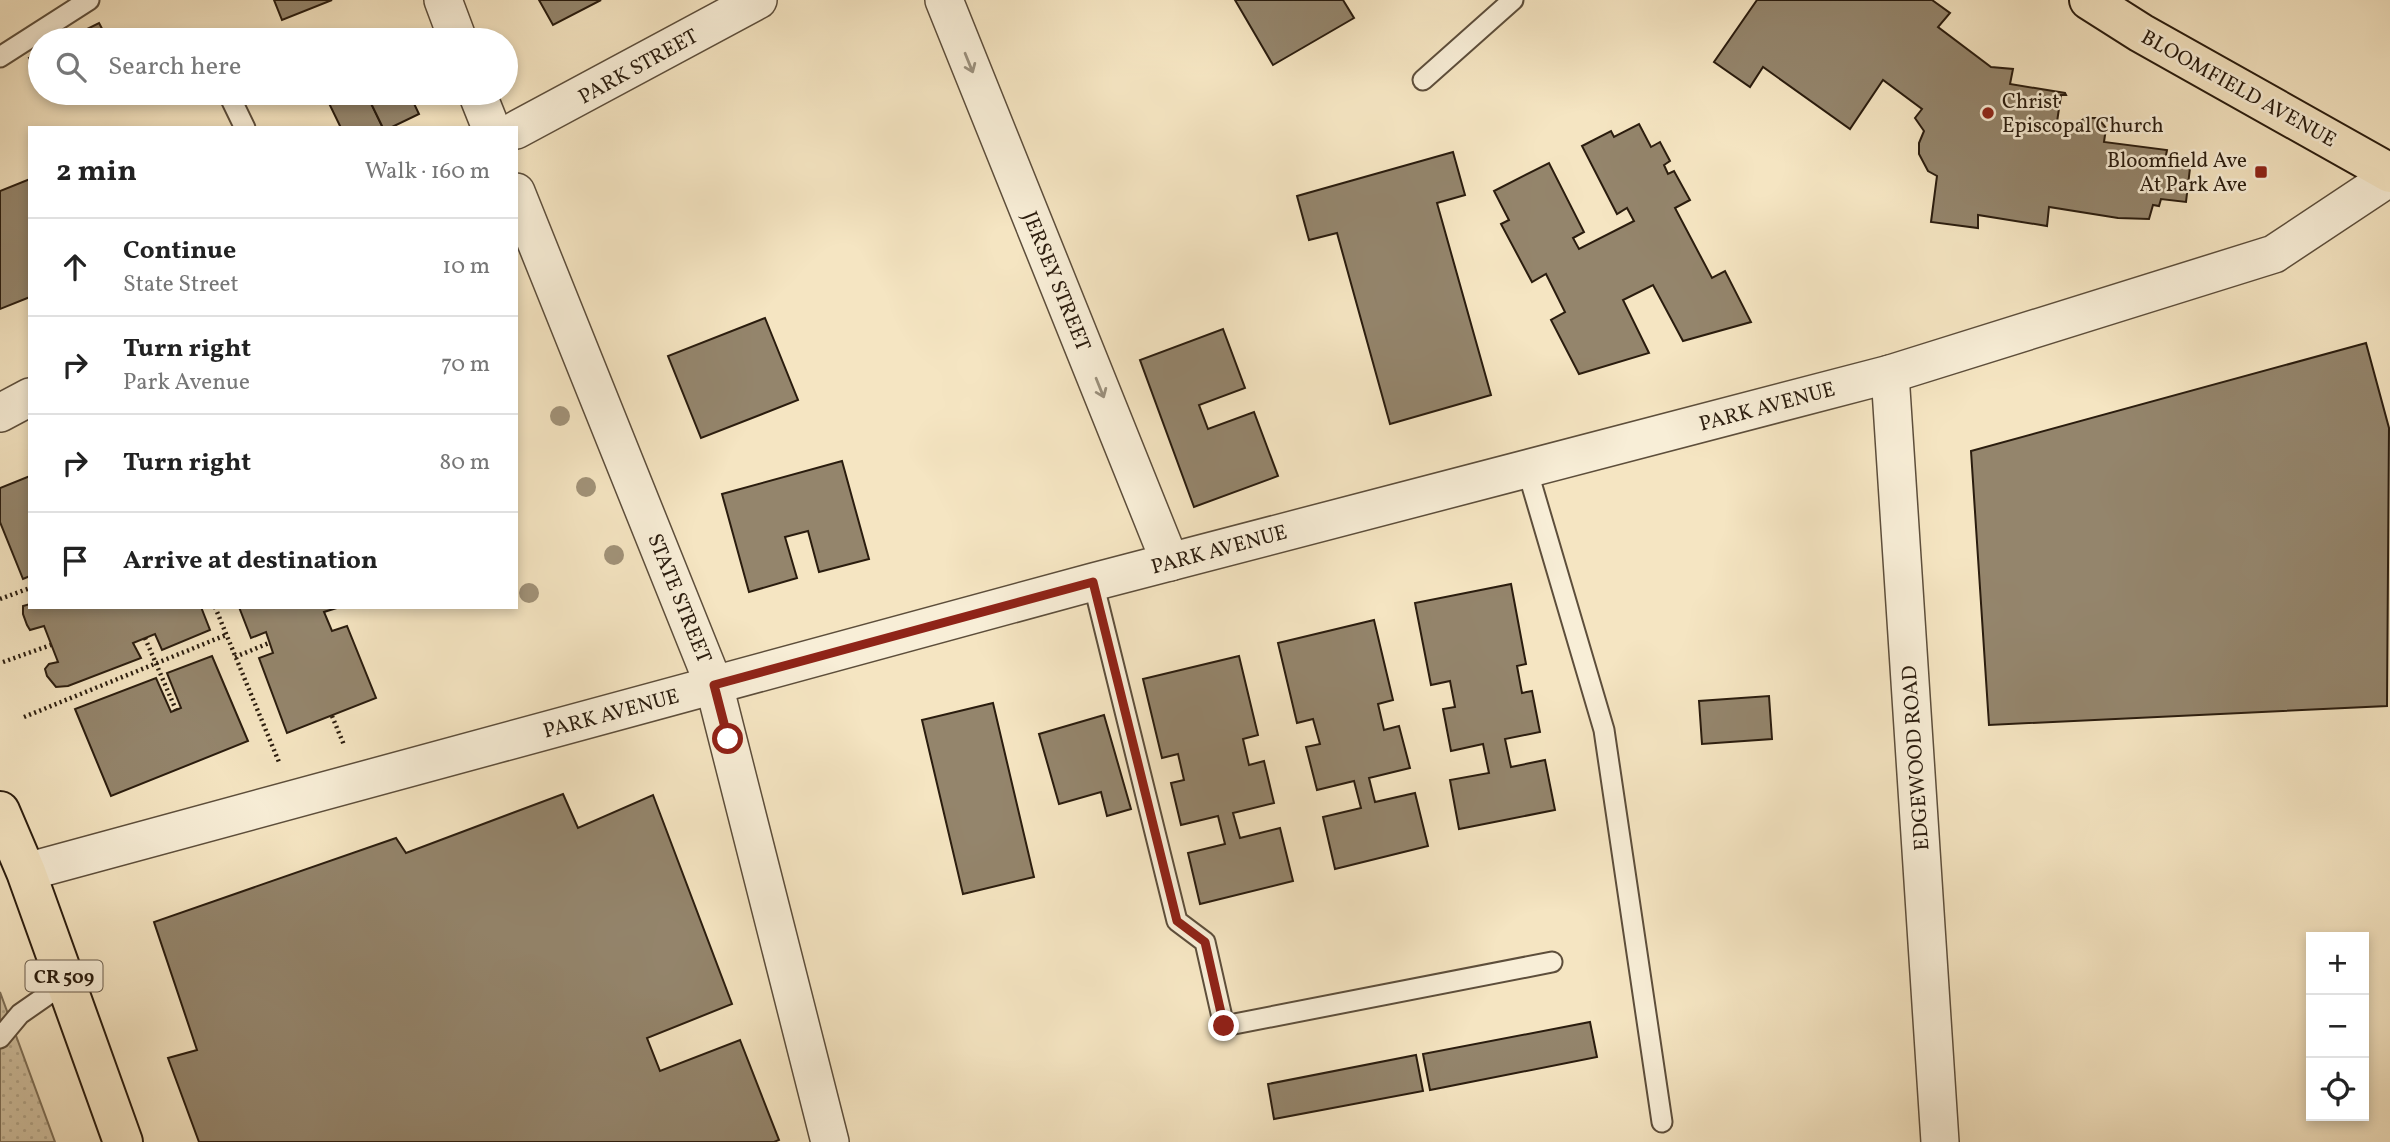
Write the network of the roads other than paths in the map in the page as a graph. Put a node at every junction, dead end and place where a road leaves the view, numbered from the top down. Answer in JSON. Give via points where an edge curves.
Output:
{"nodes":[{"id":1,"x":89,"y":0,"type":"edge"},
{"id":2,"x":443,"y":0,"type":"edge"},
{"id":3,"x":758,"y":0,"type":"edge"},
{"id":4,"x":944,"y":0,"type":"edge"},
{"id":5,"x":1513,"y":0,"type":"edge"},
{"id":6,"x":2089,"y":0,"type":"edge"},
{"id":7,"x":45,"y":28,"type":"edge"},
{"id":8,"x":454,"y":28,"type":"edge"},
{"id":9,"x":28,"y":39,"type":"edge"},
{"id":10,"x":0,"y":57,"type":"edge"},
{"id":11,"x":1423,"y":80,"type":"dead end"},
{"id":12,"x":234,"y":105,"type":"edge"},
{"id":13,"x":482,"y":105,"type":"edge"},
{"id":14,"x":244,"y":126,"type":"edge"},
{"id":15,"x":490,"y":126,"type":"edge"},
{"id":16,"x":518,"y":129,"type":"edge"},
{"id":17,"x":2390,"y":175,"type":"edge"},
{"id":18,"x":518,"y":197,"type":"edge"},
{"id":19,"x":1890,"y":374,"type":"junction"},
{"id":20,"x":28,"y":398,"type":"edge"},
{"id":21,"x":0,"y":413,"type":"edge"},
{"id":22,"x":1527,"y":469,"type":"junction"},
{"id":23,"x":1170,"y":562,"type":"junction"},
{"id":24,"x":1093,"y":582,"type":"junction"},
{"id":25,"x":714,"y":685,"type":"junction"},
{"id":26,"x":0,"y":811,"type":"edge"},
{"id":27,"x":26,"y":872,"type":"junction"},
{"id":28,"x":1552,"y":962,"type":"dead end"},
{"id":29,"x":66,"y":982,"type":"junction"},
{"id":30,"x":0,"y":1038,"type":"edge"},
{"id":31,"x":1662,"y":1122,"type":"dead end"},
{"id":32,"x":123,"y":1142,"type":"edge"},
{"id":33,"x":830,"y":1142,"type":"edge"},
{"id":34,"x":1940,"y":1142,"type":"edge"}],
"edges":[{"from":1,"to":7,"type":"lane"},
{"from":2,"to":8,"type":"street"},
{"from":3,"to":16,"type":"street","name":"PARK STREET"},
{"from":4,"to":23,"type":"street","name":"JERSEY STREET","one_way":true},
{"from":5,"to":11,"type":"lane"},
{"from":6,"to":17,"type":"main road","name":"BLOOMFIELD AVENUE"},
{"from":9,"to":10,"type":"lane"},
{"from":12,"to":14,"type":"lane"},
{"from":13,"to":15,"type":"street"},
{"from":17,"to":19,"type":"street","name":"PARK AVENUE","via":[[2274,254]]},
{"from":18,"to":25,"type":"street","name":"STATE STREET"},
{"from":19,"to":22,"type":"street","name":"PARK AVENUE"},
{"from":19,"to":34,"type":"street","name":"EDGEWOOD ROAD"},
{"from":20,"to":21,"type":"street"},
{"from":22,"to":23,"type":"street","name":"PARK AVENUE"},
{"from":22,"to":31,"type":"lane","via":[[1604,730]]},
{"from":23,"to":24,"type":"street","name":"PARK AVENUE"},
{"from":24,"to":25,"type":"street","name":"PARK AVENUE"},
{"from":24,"to":28,"type":"lane","via":[[1177,921],[1205,942],[1224,1026]]},
{"from":25,"to":27,"type":"street","name":"PARK AVENUE"},
{"from":25,"to":33,"type":"street","name":"STATE STREET"},
{"from":26,"to":27,"type":"main road","number":"CR 509"},
{"from":27,"to":29,"type":"main road","number":"CR 509"},
{"from":29,"to":30,"type":"lane","via":[[20,1014]]},
{"from":29,"to":32,"type":"main road","number":"CR 509"}]}
